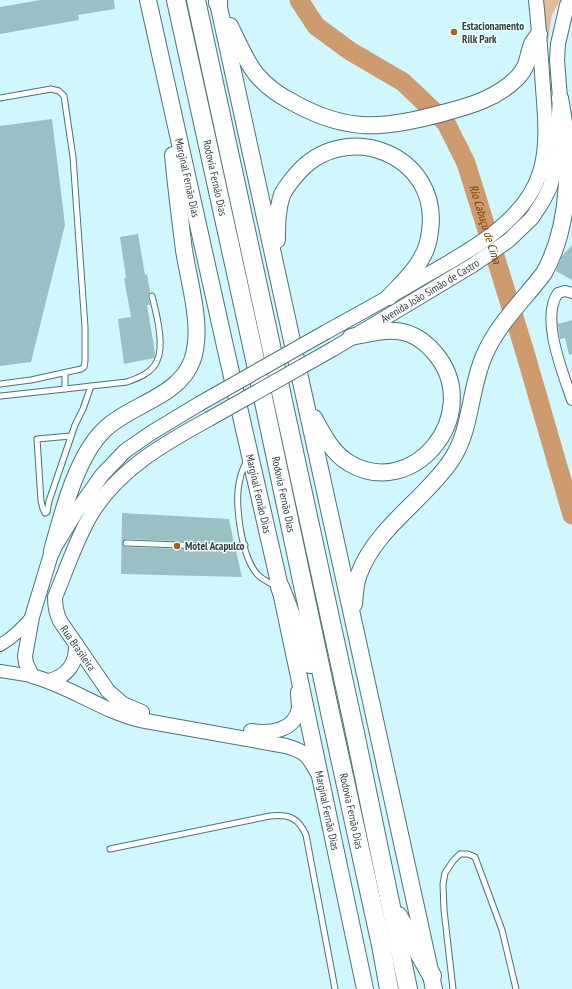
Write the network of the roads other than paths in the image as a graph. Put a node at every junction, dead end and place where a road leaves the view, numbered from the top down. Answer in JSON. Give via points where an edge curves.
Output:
{"nodes":[{"id":1,"x":148,"y":0,"type":"edge"},
{"id":2,"x":176,"y":0,"type":"edge"},
{"id":3,"x":196,"y":0,"type":"edge"},
{"id":4,"x":536,"y":0,"type":"edge"},
{"id":5,"x":571,"y":0,"type":"edge"},
{"id":6,"x":218,"y":2,"type":"edge"},
{"id":7,"x":539,"y":34,"type":"junction"},
{"id":8,"x":0,"y":98,"type":"edge"},
{"id":9,"x":560,"y":98,"type":"junction"},
{"id":10,"x":174,"y":120,"type":"junction"},
{"id":11,"x":277,"y":272,"type":"junction"},
{"id":12,"x":572,"y":293,"type":"edge"},
{"id":13,"x":152,"y":296,"type":"dead end"},
{"id":14,"x":389,"y":297,"type":"junction"},
{"id":15,"x":351,"y":338,"type":"junction"},
{"id":16,"x":65,"y":373,"type":"junction"},
{"id":17,"x":0,"y":384,"type":"edge"},
{"id":18,"x":91,"y":386,"type":"junction"},
{"id":19,"x":65,"y":389,"type":"junction"},
{"id":20,"x":1,"y":396,"type":"edge"},
{"id":21,"x":305,"y":400,"type":"junction"},
{"id":22,"x":572,"y":400,"type":"edge"},
{"id":23,"x":209,"y":420,"type":"joint"},
{"id":24,"x":71,"y":436,"type":"junction"},
{"id":25,"x":249,"y":453,"type":"junction"},
{"id":26,"x":126,"y":542,"type":"dead end"},
{"id":27,"x":245,"y":545,"type":"junction"},
{"id":28,"x":52,"y":551,"type":"junction"},
{"id":29,"x":280,"y":587,"type":"junction"},
{"id":30,"x":32,"y":617,"type":"junction"},
{"id":31,"x":352,"y":619,"type":"junction"},
{"id":32,"x":76,"y":644,"type":"junction"},
{"id":33,"x":0,"y":645,"type":"edge"},
{"id":34,"x":297,"y":670,"type":"junction"},
{"id":35,"x":0,"y":671,"type":"edge"},
{"id":36,"x":32,"y":676,"type":"junction"},
{"id":37,"x":50,"y":681,"type":"junction"},
{"id":38,"x":331,"y":717,"type":"junction"},
{"id":39,"x":322,"y":782,"type":"junction"},
{"id":40,"x":110,"y":849,"type":"dead end"},
{"id":41,"x":390,"y":902,"type":"junction"},
{"id":42,"x":433,"y":982,"type":"edge"},
{"id":43,"x":335,"y":989,"type":"edge"},
{"id":44,"x":365,"y":989,"type":"edge"},
{"id":45,"x":389,"y":989,"type":"edge"},
{"id":46,"x":408,"y":989,"type":"edge"},
{"id":47,"x":453,"y":989,"type":"edge"},
{"id":48,"x":516,"y":989,"type":"edge"}],
"edges":[{"from":1,"to":10,"type":"highway","name":"Marginal Fernão Dias"},
{"from":2,"to":38,"type":"highway","name":"Rodovia Fernão Dias"},
{"from":3,"to":41,"type":"highway","name":"Rodovia Fernão Dias"},
{"from":4,"to":7,"type":"main road","name":"Avenida João Simão de Castro"},
{"from":5,"to":9,"type":"main road","name":"Avenida João Simão de Castro","via":[[567,5],[558,44]]},
{"from":6,"to":7,"type":"highway","via":[[256,74],[279,95],[325,118],[360,126],[412,122],[490,98],[518,77],[527,66],[532,44]]},
{"from":6,"to":11,"type":"highway"},
{"from":7,"to":14,"type":"main road","name":"Avenida João Simão de Castro","via":[[546,135],[541,170],[532,192],[501,226],[470,249]]},
{"from":8,"to":16,"type":"lane","via":[[51,89],[59,91],[64,96],[73,157],[86,361],[82,369]]},
{"from":9,"to":15,"type":"main road","name":"Avenida João Simão de Castro","via":[[554,172],[550,187],[532,218],[508,241],[473,266]]},
{"from":9,"to":31,"type":"highway","via":[[567,134],[570,178],[564,233],[558,250],[543,274],[493,336],[483,358],[464,433],[451,462],[380,539],[366,559],[355,587]]},
{"from":10,"to":25,"type":"highway","name":"Marginal Fernão Dias"},
{"from":10,"to":28,"type":"highway","via":[[170,133],[195,317],[196,340],[192,361],[175,386],[113,422],[91,447],[64,506]]},
{"from":11,"to":14,"type":"highway","via":[[277,217],[283,194],[290,182],[302,168],[327,152],[346,147],[377,149],[390,154],[416,174],[430,206],[431,223],[422,258]]},
{"from":11,"to":21,"type":"highway"},
{"from":12,"to":22,"type":"street","via":[[566,290],[558,293],[553,301],[551,313],[554,341]]},
{"from":13,"to":18,"type":"lane","via":[[160,340],[157,361],[150,370],[136,379]]},
{"from":14,"to":28,"type":"main road","name":"Avenida João Simão de Castro","bridge":true,"via":[[199,404],[125,451],[102,475]]},
{"from":15,"to":21,"type":"highway","via":[[382,330],[395,330],[408,333],[432,350],[443,364],[452,392],[450,420],[440,439],[430,452],[403,469],[373,472],[348,462],[336,452]]},
{"from":15,"to":23,"type":"main road","name":"Avenida João Simão de Castro","bridge":true},
{"from":16,"to":17,"type":"lane"},
{"from":16,"to":19,"type":"lane"},
{"from":18,"to":19,"type":"lane"},
{"from":18,"to":24,"type":"lane"},
{"from":19,"to":20,"type":"lane"},
{"from":21,"to":31,"type":"highway"},
{"from":23,"to":32,"type":"main road","name":"Rua Brasileira","via":[[141,460],[115,484],[92,512],[55,597],[56,614]]},
{"from":24,"to":24,"type":"lane","via":[[37,439],[41,501],[45,513]]},
{"from":25,"to":27,"type":"lane","via":[[240,479],[238,502],[240,527]]},
{"from":25,"to":29,"type":"highway","name":"Marginal Fernão Dias"},
{"from":26,"to":27,"type":"lane","via":[[235,547]]},
{"from":27,"to":29,"type":"lane","via":[[257,574],[265,581]]},
{"from":28,"to":30,"type":"main road"},
{"from":29,"to":34,"type":"highway","name":"Marginal Fernão Dias"},
{"from":29,"to":38,"type":"highway"},
{"from":30,"to":33,"type":"street","via":[[20,631]]},
{"from":30,"to":36,"type":"main road","via":[[25,656]]},
{"from":31,"to":42,"type":"highway"},
{"from":32,"to":34,"type":"main road","name":"Rua Brasileira","via":[[108,690],[128,707],[142,713],[258,732],[281,730],[292,723],[299,704]]},
{"from":32,"to":37,"type":"main road","via":[[76,656],[71,668],[58,679]]},
{"from":34,"to":39,"type":"highway","name":"Marginal Fernão Dias"},
{"from":35,"to":36,"type":"street"},
{"from":36,"to":37,"type":"main road"},
{"from":37,"to":39,"type":"main road","via":[[104,707],[134,718],[268,742],[298,750],[307,756]]},
{"from":38,"to":45,"type":"highway","name":"Rodovia Fernão Dias"},
{"from":39,"to":44,"type":"highway","name":"Marginal Fernão Dias"},
{"from":40,"to":43,"type":"lane","via":[[270,816],[282,815],[295,819],[302,825],[306,835]]},
{"from":41,"to":42,"type":"highway"},
{"from":41,"to":46,"type":"highway","name":"Rodovia Fernão Dias"},
{"from":47,"to":48,"type":"lane","via":[[443,884],[445,873],[453,861],[460,854],[468,854],[475,857],[502,930]]}]}
